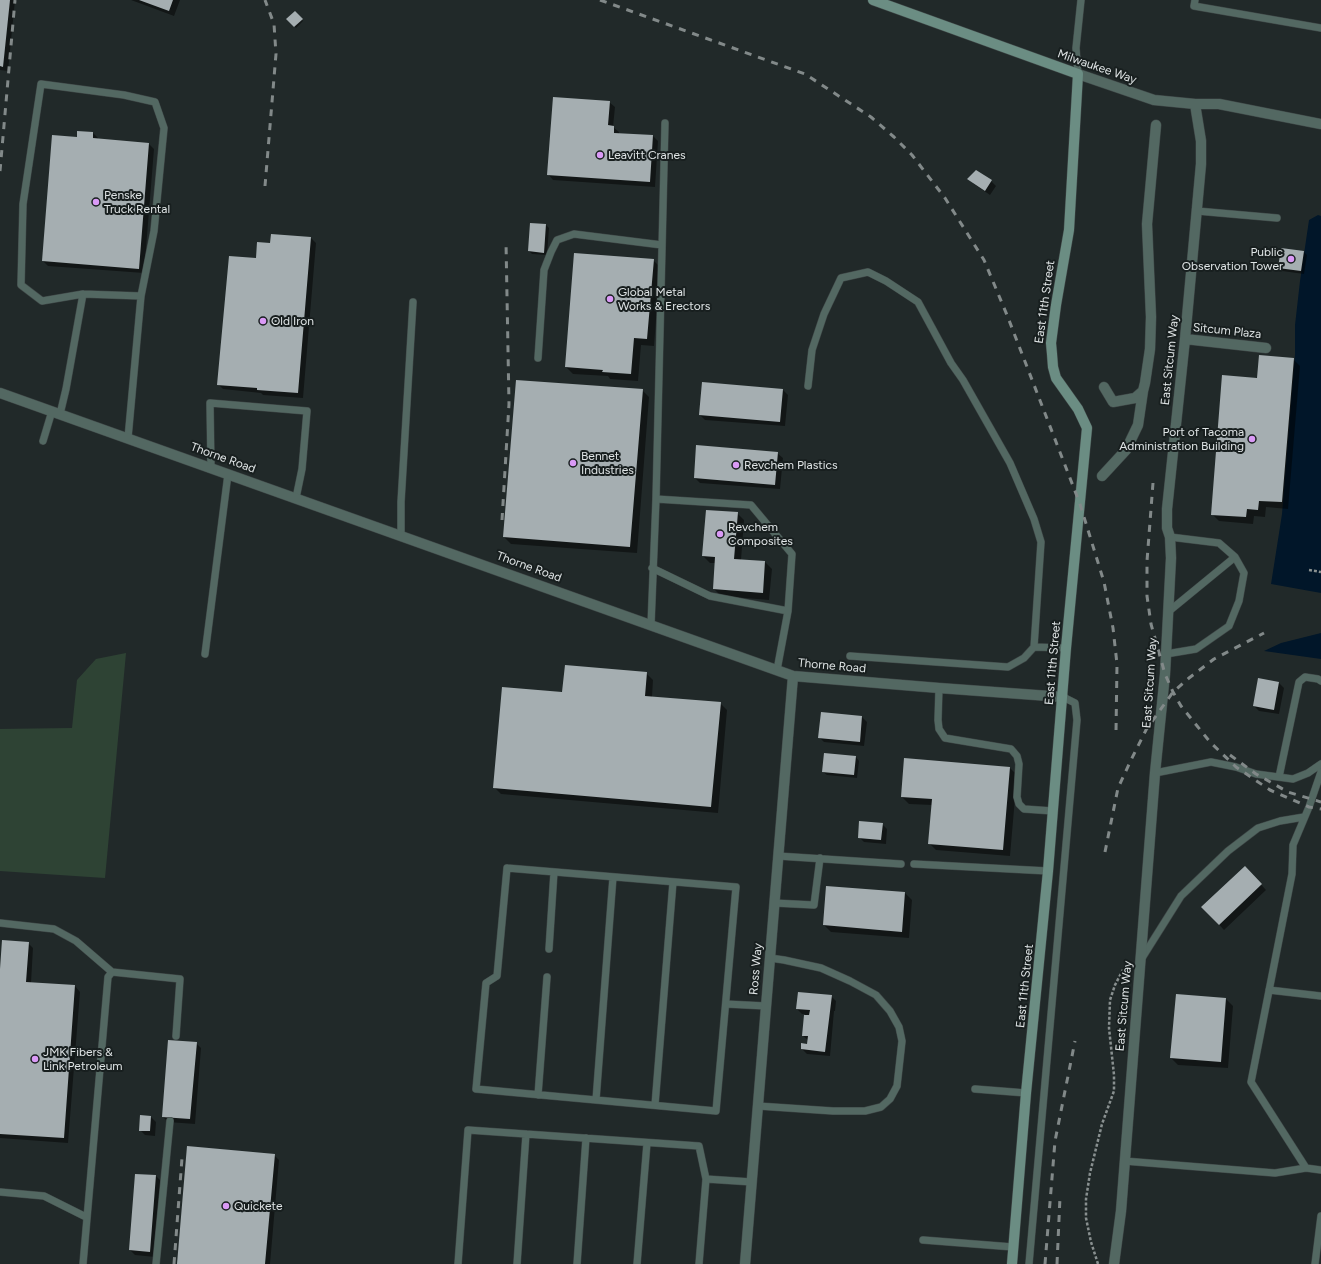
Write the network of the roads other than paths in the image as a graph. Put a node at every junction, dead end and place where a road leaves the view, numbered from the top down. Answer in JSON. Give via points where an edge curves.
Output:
{"nodes":[{"id":1,"x":873,"y":0,"type":"edge"},
{"id":2,"x":1081,"y":0,"type":"edge"},
{"id":3,"x":1195,"y":0,"type":"edge"},
{"id":4,"x":1321,"y":28,"type":"edge"},
{"id":5,"x":1078,"y":74,"type":"junction"},
{"id":6,"x":1195,"y":104,"type":"junction"},
{"id":7,"x":665,"y":123,"type":"dead end"},
{"id":8,"x":1321,"y":124,"type":"edge"},
{"id":9,"x":1156,"y":125,"type":"dead end"},
{"id":10,"x":1197,"y":211,"type":"junction"},
{"id":11,"x":1277,"y":218,"type":"dead end"},
{"id":12,"x":662,"y":244,"type":"junction"},
{"id":13,"x":83,"y":294,"type":"junction"},
{"id":14,"x":141,"y":296,"type":"junction"},
{"id":15,"x":413,"y":302,"type":"dead end"},
{"id":16,"x":1186,"y":339,"type":"junction"},
{"id":17,"x":1266,"y":348,"type":"dead end"},
{"id":18,"x":538,"y":358,"type":"dead end"},
{"id":19,"x":808,"y":386,"type":"dead end"},
{"id":20,"x":1104,"y":387,"type":"dead end"},
{"id":21,"x":1143,"y":391,"type":"junction"},
{"id":22,"x":0,"y":393,"type":"edge"},
{"id":23,"x":56,"y":413,"type":"junction"},
{"id":24,"x":128,"y":438,"type":"junction"},
{"id":25,"x":43,"y":441,"type":"dead end"},
{"id":26,"x":211,"y":468,"type":"junction"},
{"id":27,"x":228,"y":474,"type":"junction"},
{"id":28,"x":1102,"y":476,"type":"dead end"},
{"id":29,"x":296,"y":498,"type":"junction"},
{"id":30,"x":656,"y":499,"type":"junction"},
{"id":31,"x":401,"y":535,"type":"junction"},
{"id":32,"x":1170,"y":537,"type":"junction"},
{"id":33,"x":1236,"y":557,"type":"junction"},
{"id":34,"x":652,"y":568,"type":"junction"},
{"id":35,"x":788,"y":611,"type":"junction"},
{"id":36,"x":1168,"y":612,"type":"junction"},
{"id":37,"x":651,"y":625,"type":"junction"},
{"id":38,"x":1034,"y":647,"type":"junction"},
{"id":39,"x":1066,"y":648,"type":"junction"},
{"id":40,"x":205,"y":654,"type":"dead end"},
{"id":41,"x":1166,"y":654,"type":"junction"},
{"id":42,"x":850,"y":656,"type":"dead end"},
{"id":43,"x":777,"y":670,"type":"junction"},
{"id":44,"x":793,"y":676,"type":"junction"},
{"id":45,"x":1321,"y":681,"type":"edge"},
{"id":46,"x":939,"y":688,"type":"junction"},
{"id":47,"x":1063,"y":697,"type":"junction"},
{"id":48,"x":1321,"y":764,"type":"edge"},
{"id":49,"x":1321,"y":772,"type":"edge"},
{"id":50,"x":1155,"y":773,"type":"junction"},
{"id":51,"x":1279,"y":777,"type":"junction"},
{"id":52,"x":1054,"y":811,"type":"junction"},
{"id":53,"x":1304,"y":817,"type":"junction"},
{"id":54,"x":778,"y":856,"type":"junction"},
{"id":55,"x":820,"y":858,"type":"junction"},
{"id":56,"x":901,"y":864,"type":"dead end"},
{"id":57,"x":914,"y":864,"type":"dead end"},
{"id":58,"x":1048,"y":871,"type":"junction"},
{"id":59,"x":554,"y":872,"type":"junction"},
{"id":60,"x":613,"y":877,"type":"junction"},
{"id":61,"x":673,"y":882,"type":"junction"},
{"id":62,"x":774,"y":903,"type":"junction"},
{"id":63,"x":0,"y":923,"type":"edge"},
{"id":64,"x":548,"y":949,"type":"dead end"},
{"id":65,"x":770,"y":958,"type":"junction"},
{"id":66,"x":1141,"y":960,"type":"junction"},
{"id":67,"x":112,"y":972,"type":"junction"},
{"id":68,"x":547,"y":977,"type":"dead end"},
{"id":69,"x":1269,"y":990,"type":"junction"},
{"id":70,"x":1321,"y":996,"type":"edge"},
{"id":71,"x":726,"y":1004,"type":"junction"},
{"id":72,"x":766,"y":1006,"type":"junction"},
{"id":73,"x":176,"y":1036,"type":"dead end"},
{"id":74,"x":976,"y":1089,"type":"dead end"},
{"id":75,"x":1026,"y":1094,"type":"junction"},
{"id":76,"x":538,"y":1095,"type":"junction"},
{"id":77,"x":596,"y":1100,"type":"junction"},
{"id":78,"x":655,"y":1105,"type":"junction"},
{"id":79,"x":758,"y":1106,"type":"junction"},
{"id":80,"x":170,"y":1121,"type":"dead end"},
{"id":81,"x":526,"y":1134,"type":"junction"},
{"id":82,"x":586,"y":1138,"type":"junction"},
{"id":83,"x":648,"y":1143,"type":"junction"},
{"id":84,"x":1124,"y":1161,"type":"junction"},
{"id":85,"x":1306,"y":1168,"type":"junction"},
{"id":86,"x":1321,"y":1170,"type":"edge"},
{"id":87,"x":706,"y":1179,"type":"junction"},
{"id":88,"x":752,"y":1182,"type":"junction"},
{"id":89,"x":0,"y":1192,"type":"edge"},
{"id":90,"x":1321,"y":1216,"type":"edge"},
{"id":91,"x":86,"y":1217,"type":"junction"},
{"id":92,"x":923,"y":1240,"type":"dead end"},
{"id":93,"x":1013,"y":1247,"type":"junction"},
{"id":94,"x":82,"y":1264,"type":"edge"},
{"id":95,"x":156,"y":1264,"type":"edge"},
{"id":96,"x":458,"y":1264,"type":"edge"},
{"id":97,"x":517,"y":1264,"type":"edge"},
{"id":98,"x":577,"y":1264,"type":"edge"},
{"id":99,"x":638,"y":1264,"type":"edge"},
{"id":100,"x":699,"y":1264,"type":"edge"},
{"id":101,"x":745,"y":1264,"type":"edge"},
{"id":102,"x":1012,"y":1264,"type":"edge"},
{"id":103,"x":1029,"y":1264,"type":"edge"},
{"id":104,"x":1114,"y":1264,"type":"edge"},
{"id":105,"x":1315,"y":1264,"type":"edge"}],
"edges":[{"from":1,"to":5,"type":"street","name":"Milwaukee Way"},
{"from":2,"to":5,"type":"lane","via":[[1076,48]]},
{"from":3,"to":4,"type":"lane","via":[[1194,6]]},
{"from":5,"to":6,"type":"street","name":"Milwaukee Way","via":[[1154,100]]},
{"from":5,"to":39,"type":"street","name":"East 11th Street","via":[[1069,230],[1051,343],[1056,378],[1078,409],[1087,428]]},
{"from":6,"to":8,"type":"street","name":"Milwaukee Way","via":[[1219,104]]},
{"from":6,"to":10,"type":"street","name":"East Sitcum Way","via":[[1201,141]]},
{"from":7,"to":12,"type":"lane"},
{"from":9,"to":21,"type":"street","via":[[1147,224],[1150,341],[1148,370]]},
{"from":10,"to":11,"type":"lane"},
{"from":10,"to":16,"type":"street","name":"East Sitcum Way"},
{"from":12,"to":18,"type":"lane","via":[[574,234],[558,240],[544,270]]},
{"from":12,"to":30,"type":"lane"},
{"from":13,"to":14,"type":"lane"},
{"from":13,"to":14,"type":"lane","via":[[42,301],[20,285],[22,204],[41,84],[124,95],[155,102],[164,128],[154,231]]},
{"from":13,"to":23,"type":"lane","via":[[66,388]]},
{"from":14,"to":24,"type":"lane"},
{"from":15,"to":31,"type":"lane"},
{"from":16,"to":17,"type":"street","name":"Sitcum Plaza"},
{"from":16,"to":32,"type":"street","name":"East Sitcum Way","via":[[1167,509],[1167,528]]},
{"from":19,"to":38,"type":"lane","via":[[812,350],[824,314],[841,278],[868,272],[918,302],[1010,463],[1034,519],[1040,542]]},
{"from":20,"to":21,"type":"street","via":[[1113,402],[1135,398]]},
{"from":21,"to":28,"type":"street","via":[[1138,425],[1126,450]]},
{"from":22,"to":23,"type":"street","name":"Thorne Road"},
{"from":23,"to":24,"type":"street","name":"Thorne Road"},
{"from":23,"to":25,"type":"lane"},
{"from":24,"to":26,"type":"street","name":"Thorne Road"},
{"from":26,"to":27,"type":"street","name":"Thorne Road"},
{"from":26,"to":29,"type":"lane","via":[[210,403],[307,411],[302,469]]},
{"from":27,"to":29,"type":"street","name":"Thorne Road"},
{"from":27,"to":40,"type":"lane"},
{"from":29,"to":31,"type":"street","name":"Thorne Road"},
{"from":30,"to":34,"type":"lane"},
{"from":30,"to":35,"type":"lane","via":[[751,505],[792,554]]},
{"from":31,"to":37,"type":"street","name":"Thorne Road"},
{"from":32,"to":33,"type":"lane","via":[[1219,543]]},
{"from":32,"to":36,"type":"street","name":"East Sitcum Way","via":[[1172,558]]},
{"from":33,"to":36,"type":"lane"},
{"from":33,"to":41,"type":"lane","via":[[1244,573],[1239,601],[1229,626],[1196,649]]},
{"from":34,"to":35,"type":"lane","via":[[710,596]]},
{"from":34,"to":37,"type":"lane"},
{"from":35,"to":43,"type":"lane"},
{"from":36,"to":41,"type":"street","name":"East Sitcum Way"},
{"from":37,"to":43,"type":"street","name":"Thorne Road"},
{"from":38,"to":39,"type":"lane"},
{"from":38,"to":42,"type":"lane","via":[[1024,658],[1008,667]]},
{"from":39,"to":47,"type":"street","name":"East 11th Street"},
{"from":41,"to":50,"type":"street","name":"East Sitcum Way"},
{"from":43,"to":44,"type":"street","name":"Thorne Road"},
{"from":44,"to":46,"type":"street","name":"Thorne Road"},
{"from":44,"to":54,"type":"street","name":"Ross Way"},
{"from":45,"to":51,"type":"lane","via":[[1305,677],[1299,682]]},
{"from":46,"to":47,"type":"street","name":"Thorne Road"},
{"from":46,"to":52,"type":"lane","via":[[939,729],[945,738],[1011,749],[1019,764],[1019,804],[1024,809]]},
{"from":47,"to":52,"type":"street","name":"East 11th Street"},
{"from":47,"to":103,"type":"lane","via":[[1075,703],[1077,720]]},
{"from":48,"to":51,"type":"lane","via":[[1308,773],[1293,778]]},
{"from":49,"to":53,"type":"lane"},
{"from":50,"to":51,"type":"lane","via":[[1211,762],[1256,774]]},
{"from":50,"to":66,"type":"street","name":"East Sitcum Way"},
{"from":52,"to":58,"type":"street","name":"East 11th Street"},
{"from":53,"to":66,"type":"lane","via":[[1258,828],[1228,851],[1181,896]]},
{"from":53,"to":69,"type":"lane","via":[[1293,845],[1292,874]]},
{"from":54,"to":55,"type":"lane"},
{"from":54,"to":62,"type":"street","name":"Ross Way"},
{"from":55,"to":56,"type":"lane"},
{"from":55,"to":62,"type":"lane","via":[[814,905]]},
{"from":57,"to":58,"type":"lane"},
{"from":58,"to":75,"type":"street","name":"East 11th Street"},
{"from":59,"to":60,"type":"lane"},
{"from":59,"to":64,"type":"lane"},
{"from":59,"to":76,"type":"lane","via":[[507,868],[497,976],[486,983],[476,1089]]},
{"from":60,"to":61,"type":"lane"},
{"from":60,"to":77,"type":"lane"},
{"from":61,"to":71,"type":"lane","via":[[736,887]]},
{"from":61,"to":78,"type":"lane"},
{"from":62,"to":65,"type":"street","name":"Ross Way"},
{"from":63,"to":67,"type":"lane","via":[[54,929],[76,940]]},
{"from":65,"to":72,"type":"street","name":"Ross Way"},
{"from":65,"to":79,"type":"lane","via":[[820,968],[876,995],[890,1011],[899,1027],[902,1041],[897,1086],[890,1099],[881,1107],[852,1111]]},
{"from":66,"to":84,"type":"street","name":"East Sitcum Way"},
{"from":67,"to":73,"type":"lane","via":[[180,979]]},
{"from":67,"to":91,"type":"lane","via":[[108,976]]},
{"from":68,"to":76,"type":"lane"},
{"from":69,"to":70,"type":"lane"},
{"from":69,"to":85,"type":"lane","via":[[1251,1082]]},
{"from":71,"to":72,"type":"lane"},
{"from":71,"to":78,"type":"lane","via":[[716,1111]]},
{"from":72,"to":79,"type":"street","name":"Ross Way"},
{"from":74,"to":75,"type":"lane"},
{"from":75,"to":93,"type":"street","name":"East 11th Street"},
{"from":76,"to":77,"type":"lane"},
{"from":77,"to":78,"type":"lane"},
{"from":79,"to":88,"type":"street","name":"Ross Way"},
{"from":80,"to":95,"type":"lane"},
{"from":81,"to":82,"type":"lane"},
{"from":81,"to":96,"type":"lane","via":[[468,1130]]},
{"from":81,"to":97,"type":"lane"},
{"from":82,"to":83,"type":"lane"},
{"from":82,"to":98,"type":"lane"},
{"from":83,"to":87,"type":"lane","via":[[699,1146]]},
{"from":83,"to":99,"type":"lane"},
{"from":84,"to":85,"type":"lane","via":[[1275,1173]]},
{"from":84,"to":104,"type":"street","name":"East Sitcum Way"},
{"from":85,"to":86,"type":"lane"},
{"from":87,"to":88,"type":"lane"},
{"from":87,"to":100,"type":"lane"},
{"from":88,"to":101,"type":"street","name":"Ross Way"},
{"from":89,"to":91,"type":"lane","via":[[44,1196]]},
{"from":90,"to":105,"type":"lane"},
{"from":91,"to":94,"type":"lane"},
{"from":92,"to":93,"type":"lane"},
{"from":93,"to":102,"type":"street","name":"East 11th Street"}]}
